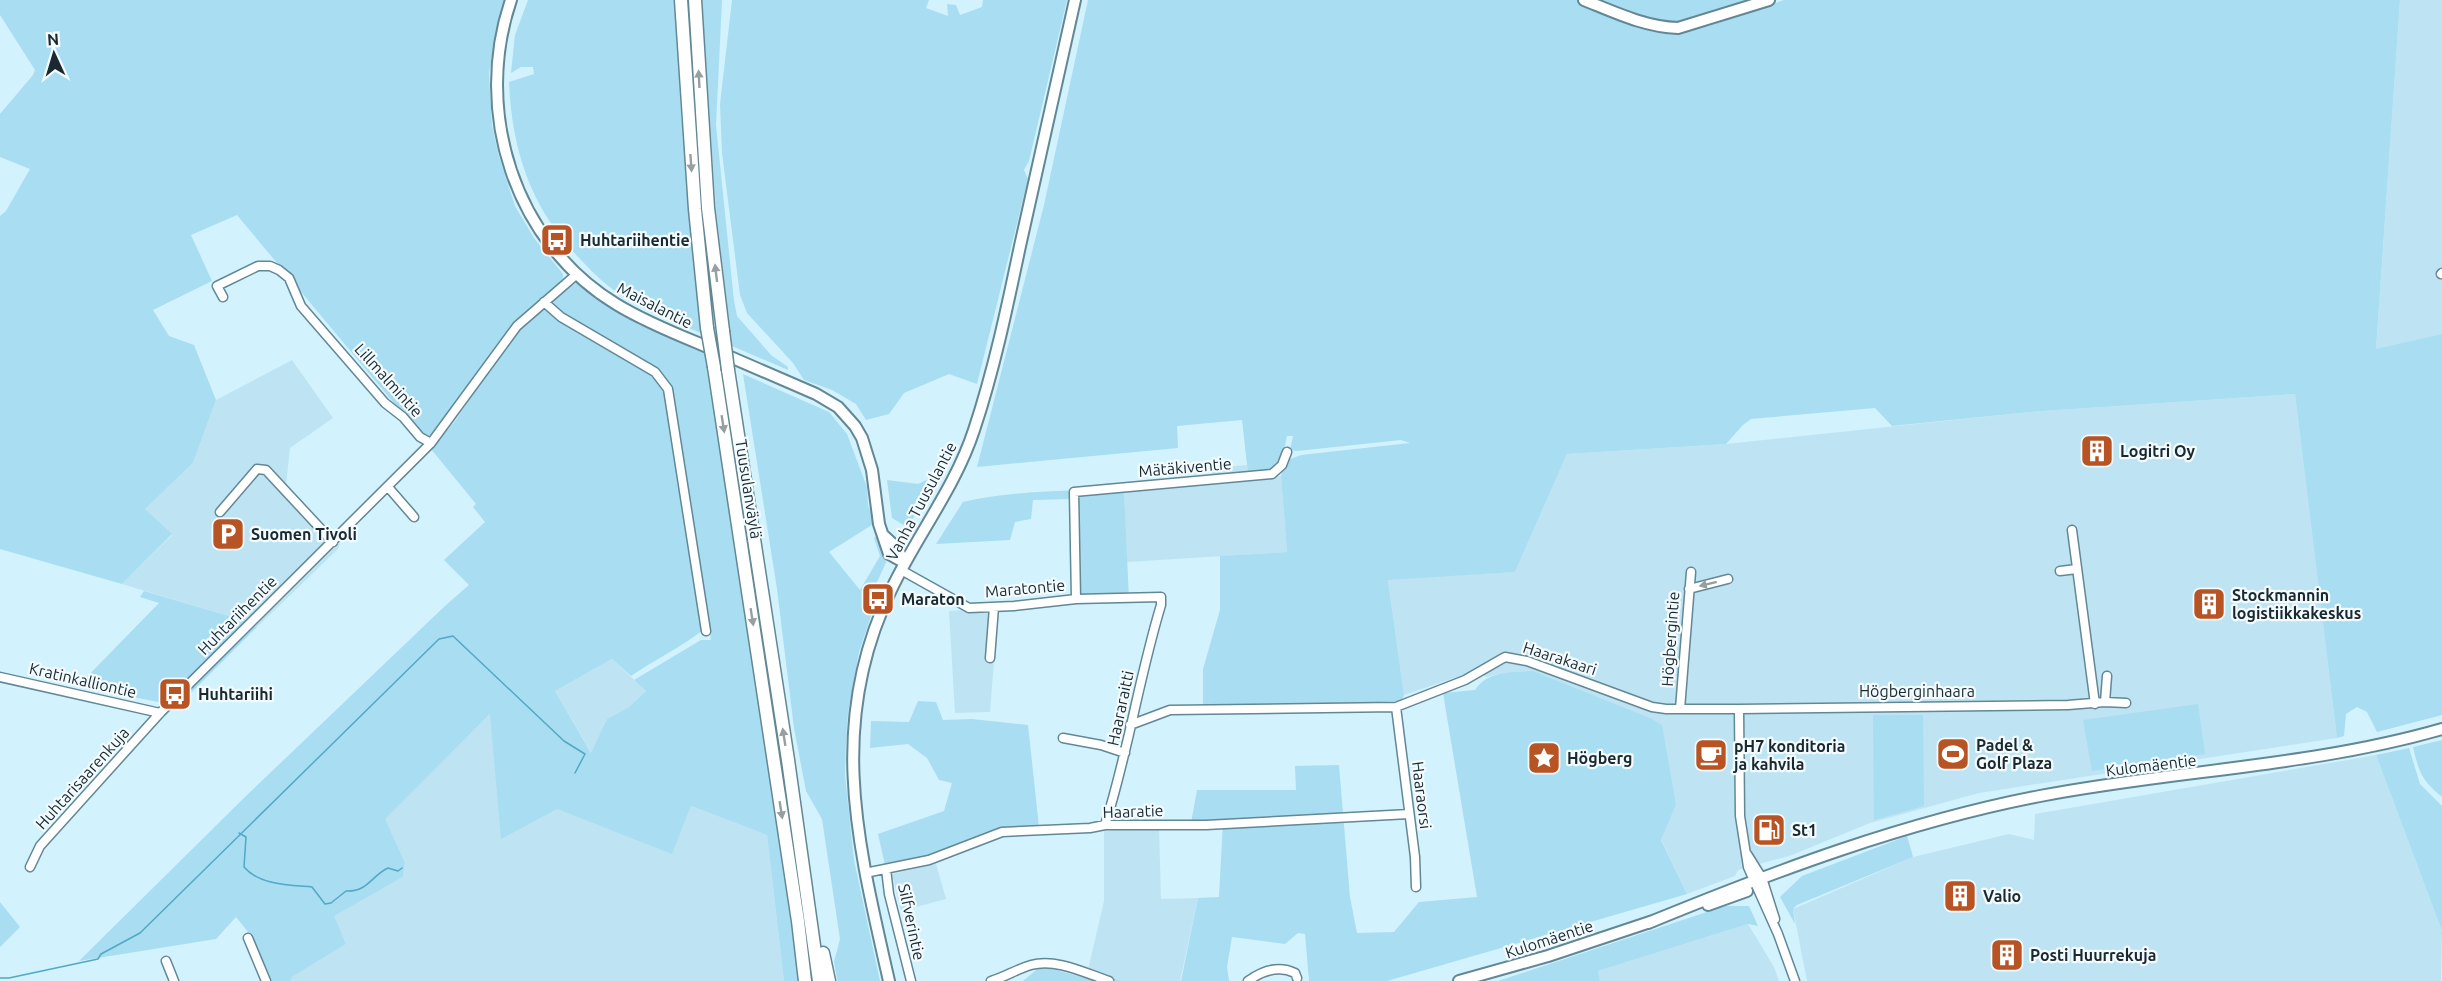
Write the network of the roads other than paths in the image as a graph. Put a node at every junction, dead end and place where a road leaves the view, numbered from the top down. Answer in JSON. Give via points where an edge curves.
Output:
{"nodes":[{"id":1,"x":511,"y":0,"type":"edge"},
{"id":2,"x":681,"y":0,"type":"edge"},
{"id":3,"x":695,"y":0,"type":"edge"},
{"id":4,"x":1076,"y":0,"type":"edge"},
{"id":5,"x":1584,"y":0,"type":"edge"},
{"id":6,"x":1769,"y":0,"type":"edge"},
{"id":7,"x":577,"y":274,"type":"junction"},
{"id":8,"x":223,"y":297,"type":"dead end"},
{"id":9,"x":544,"y":302,"type":"junction"},
{"id":10,"x":431,"y":443,"type":"junction"},
{"id":11,"x":1287,"y":452,"type":"dead end"},
{"id":12,"x":388,"y":487,"type":"junction"},
{"id":13,"x":220,"y":512,"type":"dead end"},
{"id":14,"x":414,"y":517,"type":"dead end"},
{"id":15,"x":2072,"y":530,"type":"dead end"},
{"id":16,"x":333,"y":542,"type":"junction"},
{"id":17,"x":903,"y":566,"type":"junction"},
{"id":18,"x":2077,"y":569,"type":"junction"},
{"id":19,"x":2060,"y":571,"type":"dead end"},
{"id":20,"x":1690,"y":572,"type":"dead end"},
{"id":21,"x":1728,"y":579,"type":"dead end"},
{"id":22,"x":1689,"y":589,"type":"junction"},
{"id":23,"x":1161,"y":597,"type":"joint"},
{"id":24,"x":1076,"y":599,"type":"junction"},
{"id":25,"x":994,"y":607,"type":"junction"},
{"id":26,"x":706,"y":631,"type":"dead end"},
{"id":27,"x":990,"y":658,"type":"dead end"},
{"id":28,"x":2107,"y":676,"type":"dead end"},
{"id":29,"x":0,"y":677,"type":"edge"},
{"id":30,"x":2105,"y":702,"type":"junction"},
{"id":31,"x":2126,"y":703,"type":"dead end"},
{"id":32,"x":2095,"y":704,"type":"junction"},
{"id":33,"x":1396,"y":707,"type":"junction"},
{"id":34,"x":1680,"y":709,"type":"junction"},
{"id":35,"x":1739,"y":709,"type":"junction"},
{"id":36,"x":160,"y":713,"type":"junction"},
{"id":37,"x":1130,"y":725,"type":"junction"},
{"id":38,"x":2442,"y":729,"type":"edge"},
{"id":39,"x":1063,"y":738,"type":"dead end"},
{"id":40,"x":1125,"y":753,"type":"junction"},
{"id":41,"x":1409,"y":814,"type":"junction"},
{"id":42,"x":1105,"y":825,"type":"junction"},
{"id":43,"x":30,"y":867,"type":"dead end"},
{"id":44,"x":886,"y":869,"type":"junction"},
{"id":45,"x":865,"y":873,"type":"junction"},
{"id":46,"x":805,"y":878,"type":"junction"},
{"id":47,"x":1759,"y":883,"type":"junction"},
{"id":48,"x":1416,"y":888,"type":"dead end"},
{"id":49,"x":248,"y":938,"type":"dead end"},
{"id":50,"x":166,"y":961,"type":"dead end"},
{"id":51,"x":1297,"y":978,"type":"dead end"},
{"id":52,"x":174,"y":981,"type":"edge"},
{"id":53,"x":266,"y":981,"type":"edge"},
{"id":54,"x":805,"y":981,"type":"edge"},
{"id":55,"x":819,"y":981,"type":"edge"},
{"id":56,"x":829,"y":981,"type":"edge"},
{"id":57,"x":889,"y":981,"type":"edge"},
{"id":58,"x":911,"y":981,"type":"edge"},
{"id":59,"x":991,"y":981,"type":"edge"},
{"id":60,"x":1109,"y":981,"type":"edge"},
{"id":61,"x":1248,"y":981,"type":"edge"},
{"id":62,"x":1459,"y":981,"type":"edge"},
{"id":63,"x":1795,"y":981,"type":"edge"}],
"edges":[{"from":1,"to":7,"type":"main road","name":"Maisalantie","via":[[500,40],[496,79],[503,149],[532,219]]},
{"from":2,"to":54,"type":"highway","name":"Tuusulanväylä","one_way":true,"bridge":true,"via":[[707,328]]},
{"from":46,"to":3,"type":"highway","name":"Tuusulanväylä","one_way":true,"bridge":true,"via":[[723,331],[708,208]]},
{"from":4,"to":17,"type":"main road","name":"Vanha Tuusulantie","via":[[1003,322],[973,433],[951,484]]},
{"from":5,"to":6,"type":"main road","via":[[1640,21],[1678,28]]},
{"from":7,"to":9,"type":"street","name":"Huhtariihentie"},
{"from":7,"to":17,"type":"main road","name":"Maisalantie","via":[[633,314],[838,407],[855,426],[868,454],[882,533],[889,554]]},
{"from":8,"to":10,"type":"street","name":"Lillmalmintie","via":[[217,286],[258,266],[270,266],[289,278],[301,306],[326,336],[385,403]]},
{"from":9,"to":10,"type":"street","name":"Huhtariihentie","via":[[509,336]]},
{"from":9,"to":26,"type":"street","via":[[561,317],[655,372],[668,389]]},
{"from":10,"to":12,"type":"street","name":"Huhtariihentie"},
{"from":11,"to":24,"type":"street","name":"Mätäkiventie","via":[[1282,465],[1272,474],[1074,492]]},
{"from":12,"to":14,"type":"street"},
{"from":12,"to":16,"type":"street","name":"Huhtariihentie"},
{"from":13,"to":16,"type":"street","via":[[258,469],[266,470]]},
{"from":15,"to":18,"type":"street"},
{"from":16,"to":36,"type":"street","name":"Huhtariihentie"},
{"from":17,"to":25,"type":"street","name":"Maratontie","via":[[959,604],[969,608]]},
{"from":17,"to":45,"type":"main road","name":"Vanha Tuusulantie","via":[[876,623],[854,715],[852,771]]},
{"from":18,"to":19,"type":"street"},
{"from":18,"to":32,"type":"street"},
{"from":20,"to":22,"type":"street","name":"Högbergintie"},
{"from":21,"to":22,"type":"street","one_way":true},
{"from":22,"to":34,"type":"street","name":"Högbergintie"},
{"from":23,"to":24,"type":"street","name":"Maratontie"},
{"from":23,"to":37,"type":"street","name":"Haararaitti"},
{"from":24,"to":25,"type":"street","name":"Maratontie"},
{"from":25,"to":27,"type":"street"},
{"from":28,"to":30,"type":"street"},
{"from":29,"to":36,"type":"street","name":"Kratinkalliontie"},
{"from":30,"to":31,"type":"street","name":"Högberginhaara"},
{"from":30,"to":32,"type":"street","name":"Högberginhaara"},
{"from":32,"to":35,"type":"street","name":"Högberginhaara"},
{"from":33,"to":34,"type":"street","name":"Haarakaari","via":[[1465,680],[1505,657],[1527,661],[1652,706]]},
{"from":33,"to":37,"type":"street","name":"Haarakaari","via":[[1170,710]]},
{"from":33,"to":41,"type":"street","name":"Haaraorsi"},
{"from":34,"to":35,"type":"street","name":"Haarakaari"},
{"from":35,"to":47,"type":"street","via":[[1740,816],[1746,853]]},
{"from":36,"to":43,"type":"street","name":"Huhtarisaarenkuja","via":[[40,846]]},
{"from":37,"to":40,"type":"street","name":"Haararaitti"},
{"from":38,"to":47,"type":"main road","name":"Kulomäentie","via":[[2340,754],[2040,796],[1960,814],[1867,842]]},
{"from":39,"to":40,"type":"street"},
{"from":40,"to":42,"type":"street","name":"Haararaitti"},
{"from":41,"to":42,"type":"street","name":"Haaratie","via":[[1206,825]]},
{"from":41,"to":48,"type":"street","name":"Haaraorsi"},
{"from":42,"to":44,"type":"street","name":"Haaratie","via":[[1002,832],[929,860]]},
{"from":44,"to":45,"type":"street","name":"Haaratie"},
{"from":44,"to":58,"type":"street","name":"Silfverintie"},
{"from":45,"to":57,"type":"main road","name":"Vanha Tuusulantie"},
{"from":46,"to":55,"type":"highway","name":"Tuusulanväylä"},
{"from":46,"to":56,"type":"highway"},
{"from":47,"to":62,"type":"main road","name":"Kulomäentie","via":[[1709,905]]},
{"from":47,"to":63,"type":"street"},
{"from":49,"to":53,"type":"street"},
{"from":50,"to":52,"type":"street"},
{"from":51,"to":61,"type":"street","via":[[1295,972],[1285,968],[1263,971]]},
{"from":59,"to":60,"type":"street","via":[[1029,965],[1053,963]]}]}
